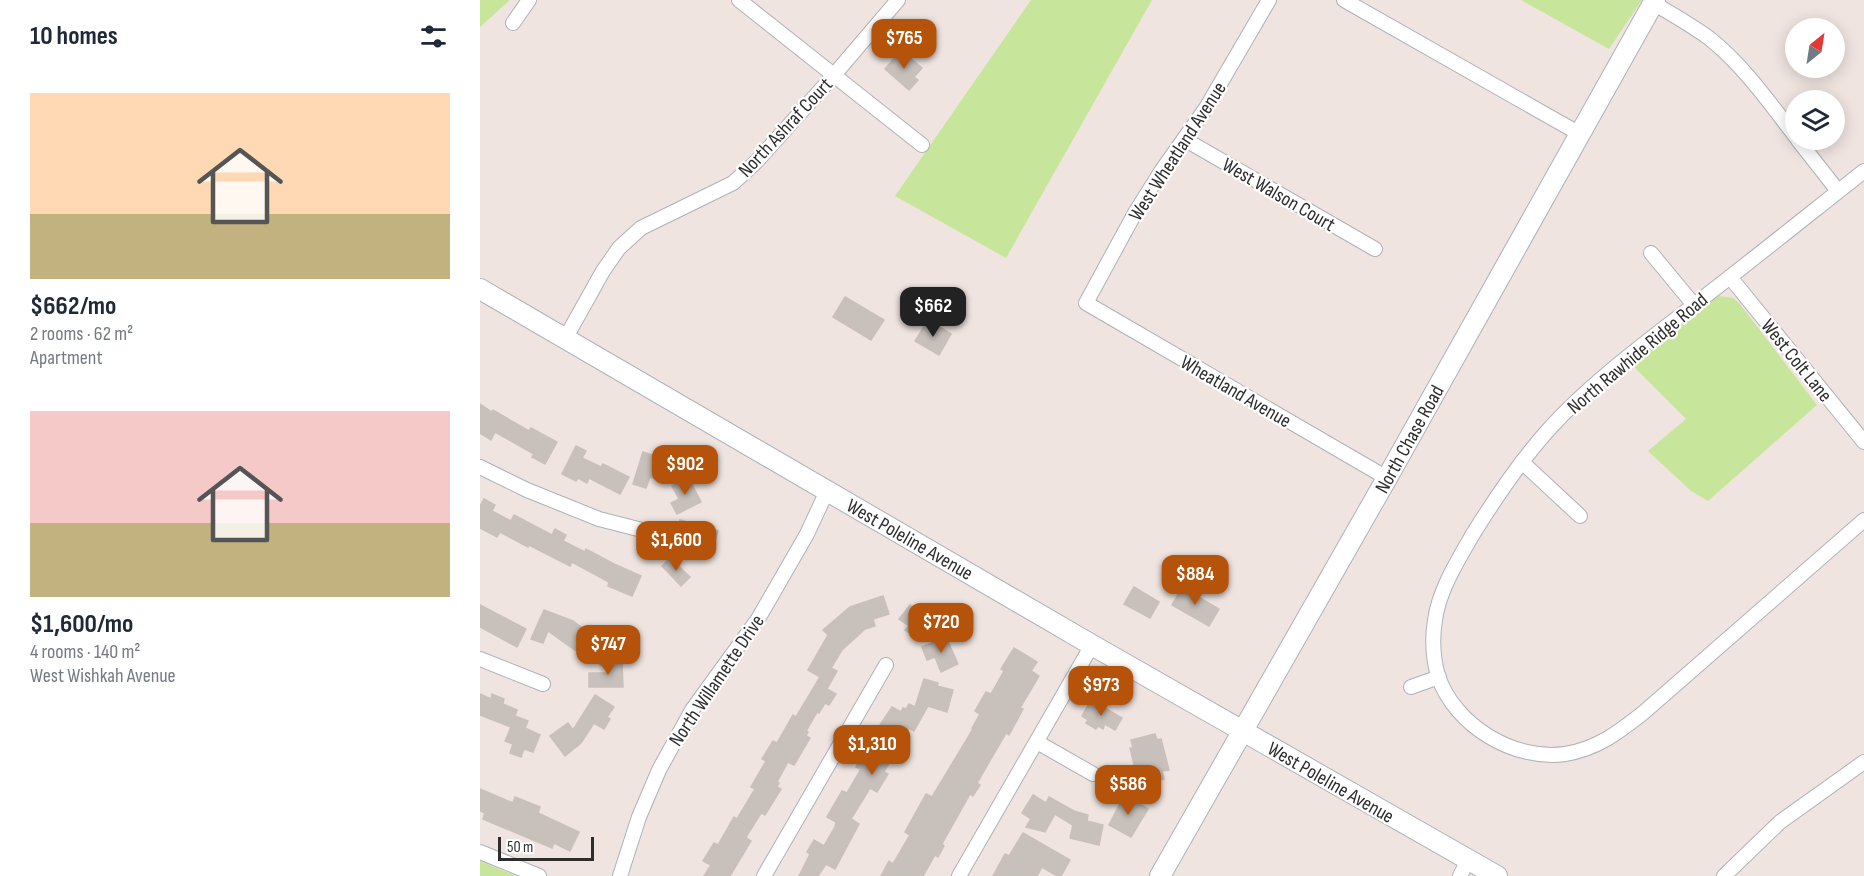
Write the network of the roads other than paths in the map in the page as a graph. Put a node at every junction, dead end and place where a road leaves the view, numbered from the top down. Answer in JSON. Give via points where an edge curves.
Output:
{"nodes":[{"id":1,"x":529,"y":0,"type":"edge"},
{"id":2,"x":740,"y":0,"type":"edge"},
{"id":3,"x":898,"y":0,"type":"edge"},
{"id":4,"x":1269,"y":0,"type":"edge"},
{"id":5,"x":1344,"y":0,"type":"edge"},
{"id":6,"x":1654,"y":2,"type":"edge"},
{"id":7,"x":513,"y":23,"type":"dead end"},
{"id":8,"x":834,"y":75,"type":"junction"},
{"id":9,"x":1785,"y":123,"type":"edge"},
{"id":10,"x":1580,"y":134,"type":"junction"},
{"id":11,"x":1184,"y":140,"type":"junction"},
{"id":12,"x":922,"y":145,"type":"dead end"},
{"id":13,"x":1806,"y":150,"type":"edge"},
{"id":14,"x":1864,"y":171,"type":"edge"},
{"id":15,"x":1838,"y":191,"type":"junction"},
{"id":16,"x":1375,"y":249,"type":"dead end"},
{"id":17,"x":1651,"y":253,"type":"dead end"},
{"id":18,"x":1730,"y":277,"type":"junction"},
{"id":19,"x":480,"y":289,"type":"edge"},
{"id":20,"x":1086,"y":303,"type":"joint"},
{"id":21,"x":1694,"y":305,"type":"junction"},
{"id":22,"x":565,"y":339,"type":"junction"},
{"id":23,"x":1864,"y":442,"type":"edge"},
{"id":24,"x":1522,"y":462,"type":"junction"},
{"id":25,"x":480,"y":467,"type":"edge"},
{"id":26,"x":1387,"y":478,"type":"junction"},
{"id":27,"x":827,"y":491,"type":"junction"},
{"id":28,"x":1580,"y":516,"type":"dead end"},
{"id":29,"x":1864,"y":520,"type":"edge"},
{"id":30,"x":642,"y":530,"type":"dead end"},
{"id":31,"x":1092,"y":645,"type":"junction"},
{"id":32,"x":480,"y":659,"type":"edge"},
{"id":33,"x":886,"y":665,"type":"dead end"},
{"id":34,"x":1439,"y":677,"type":"junction"},
{"id":35,"x":543,"y":684,"type":"dead end"},
{"id":36,"x":1410,"y":687,"type":"dead end"},
{"id":37,"x":1241,"y":731,"type":"junction"},
{"id":38,"x":1037,"y":742,"type":"junction"},
{"id":39,"x":1864,"y":762,"type":"edge"},
{"id":40,"x":1093,"y":774,"type":"dead end"},
{"id":41,"x":480,"y":852,"type":"edge"},
{"id":42,"x":1464,"y":868,"type":"edge"},
{"id":43,"x":539,"y":876,"type":"edge"},
{"id":44,"x":620,"y":876,"type":"edge"},
{"id":45,"x":765,"y":876,"type":"edge"},
{"id":46,"x":959,"y":876,"type":"edge"},
{"id":47,"x":1160,"y":876,"type":"edge"},
{"id":48,"x":1497,"y":876,"type":"edge"},
{"id":49,"x":1724,"y":876,"type":"edge"}],
"edges":[{"from":1,"to":7,"type":"street"},
{"from":2,"to":8,"type":"street"},
{"from":3,"to":8,"type":"street","name":"North Ashraf Court"},
{"from":4,"to":11,"type":"street","name":"West Wheatland Avenue"},
{"from":5,"to":10,"type":"street"},
{"from":6,"to":9,"type":"street","via":[[1695,28],[1730,58]]},
{"from":6,"to":10,"type":"street","name":"North Chase Road"},
{"from":8,"to":12,"type":"street"},
{"from":8,"to":22,"type":"street","name":"North Ashraf Court","via":[[733,183],[641,228],[619,248]]},
{"from":10,"to":26,"type":"street","name":"North Chase Road"},
{"from":11,"to":16,"type":"street","name":"West Walson Court"},
{"from":11,"to":20,"type":"street","name":"West Wheatland Avenue","via":[[1135,213]]},
{"from":13,"to":15,"type":"street"},
{"from":14,"to":15,"type":"street","name":"North Rawhide Ridge Road"},
{"from":15,"to":18,"type":"street","name":"North Rawhide Ridge Road"},
{"from":17,"to":21,"type":"street"},
{"from":18,"to":21,"type":"street","name":"North Rawhide Ridge Road"},
{"from":18,"to":23,"type":"street","name":"West Colt Lane"},
{"from":19,"to":22,"type":"street","name":"West Poleline Avenue"},
{"from":20,"to":26,"type":"street","name":"Wheatland Avenue"},
{"from":21,"to":24,"type":"street","name":"North Rawhide Ridge Road","via":[[1605,375],[1550,428]]},
{"from":22,"to":27,"type":"street","name":"West Poleline Avenue"},
{"from":24,"to":28,"type":"street"},
{"from":24,"to":34,"type":"street","name":"North Rawhide Ridge Road","via":[[1471,537],[1439,600],[1433,645]]},
{"from":25,"to":30,"type":"street","via":[[599,519]]},
{"from":26,"to":37,"type":"street","name":"North Chase Road"},
{"from":27,"to":31,"type":"street","name":"West Poleline Avenue"},
{"from":27,"to":44,"type":"street","name":"North Willamette Drive","via":[[758,619],[692,710],[659,770]]},
{"from":29,"to":34,"type":"street","name":"North Rawhide Ridge Road","via":[[1644,713],[1592,747],[1555,754],[1507,746],[1468,720]]},
{"from":31,"to":37,"type":"street","name":"West Poleline Avenue"},
{"from":31,"to":38,"type":"street"},
{"from":32,"to":35,"type":"street"},
{"from":33,"to":45,"type":"street"},
{"from":34,"to":36,"type":"street"},
{"from":37,"to":42,"type":"street","name":"West Poleline Avenue"},
{"from":37,"to":47,"type":"street","name":"North Chase Road"},
{"from":38,"to":40,"type":"street"},
{"from":38,"to":46,"type":"street"},
{"from":39,"to":49,"type":"street","via":[[1780,822]]},
{"from":41,"to":43,"type":"street"},
{"from":42,"to":48,"type":"street","name":"West Poleline Avenue"}]}
